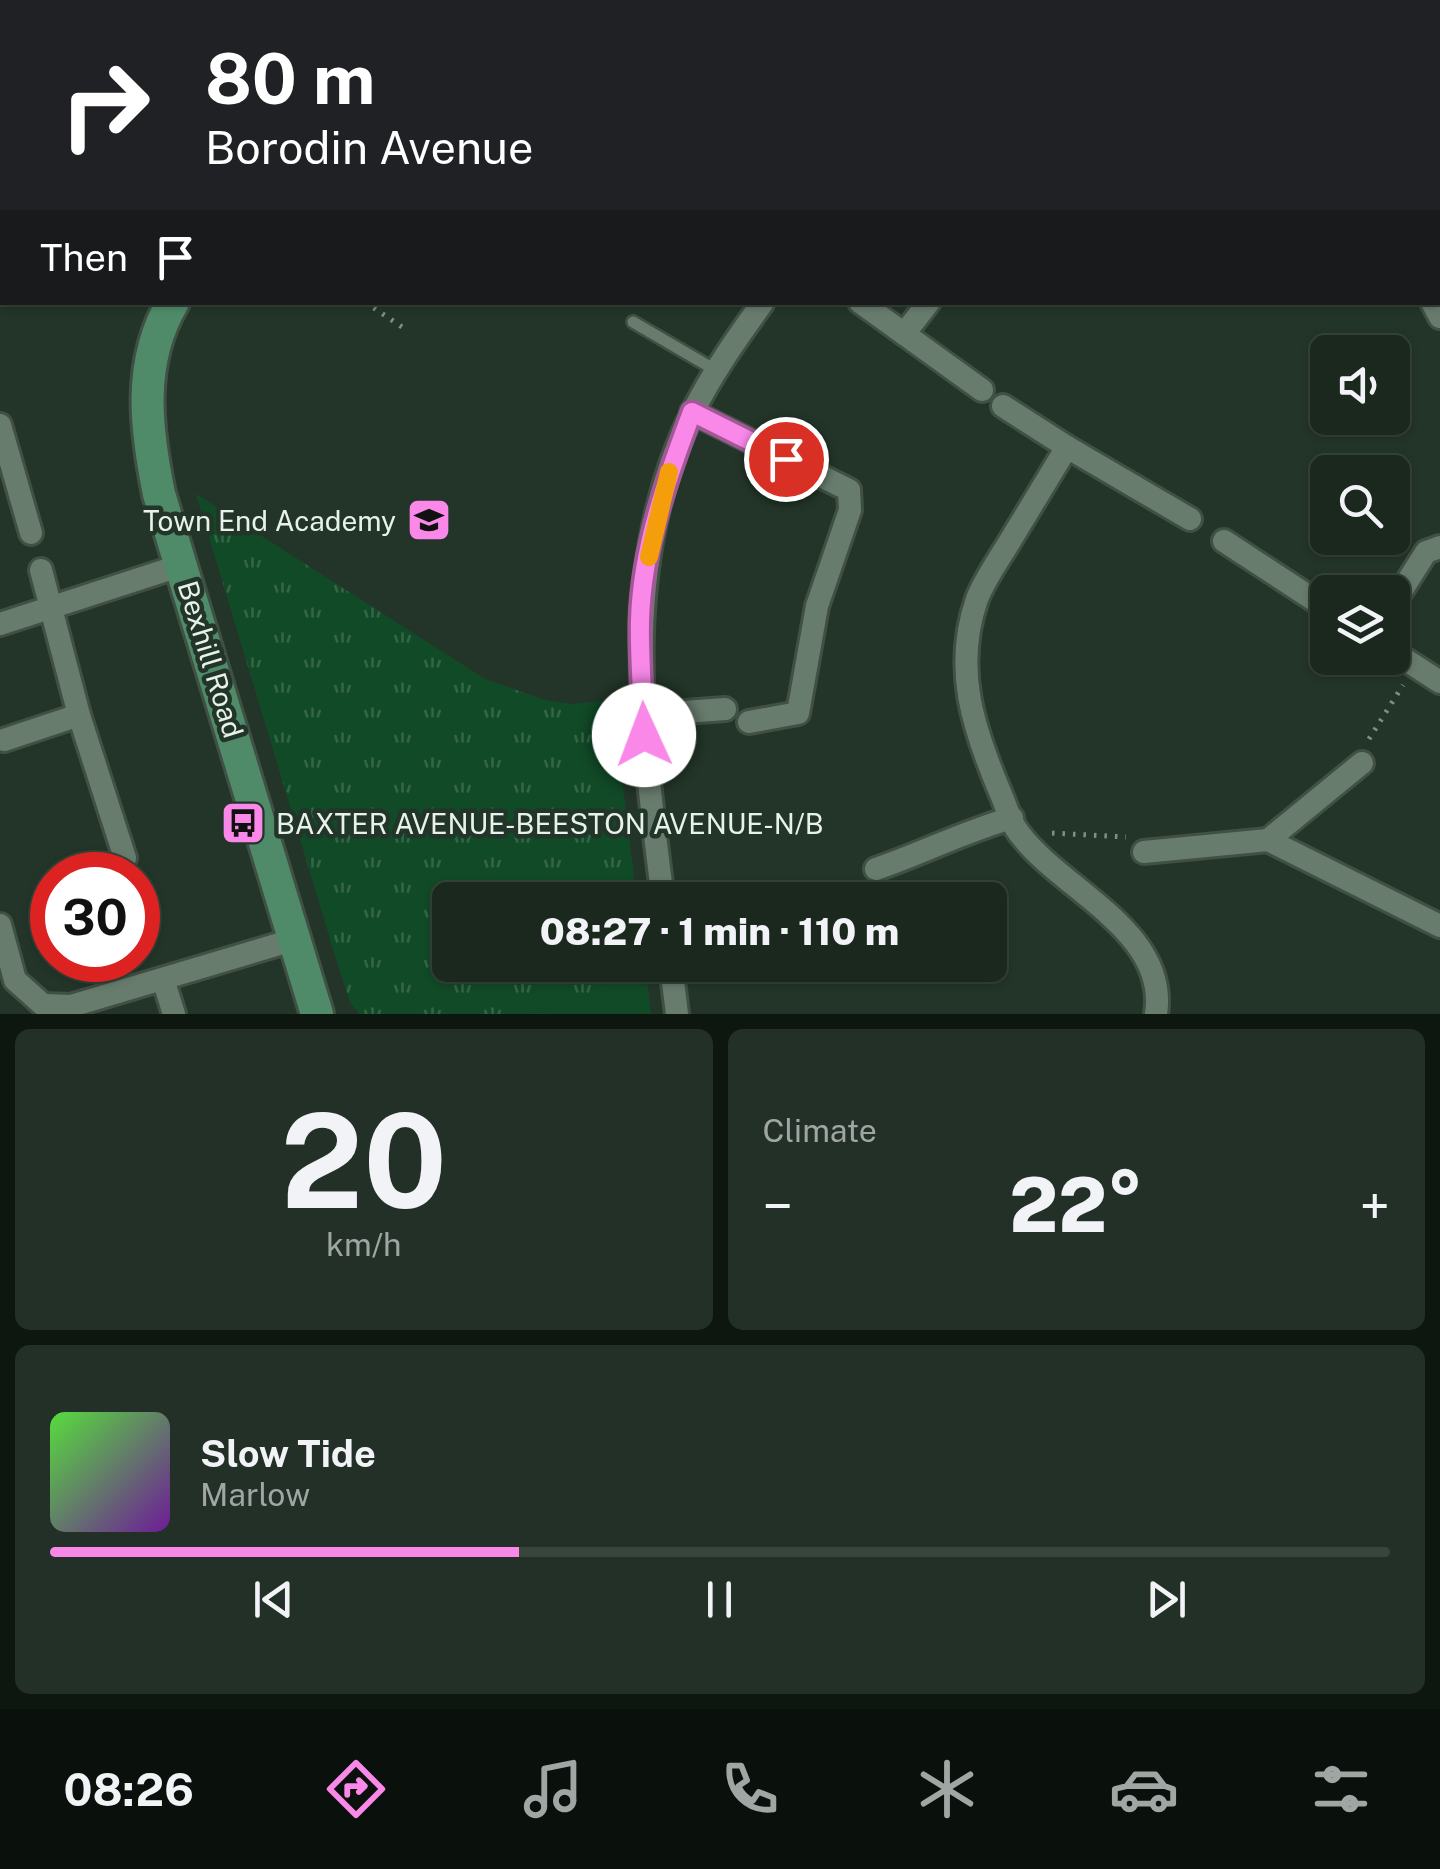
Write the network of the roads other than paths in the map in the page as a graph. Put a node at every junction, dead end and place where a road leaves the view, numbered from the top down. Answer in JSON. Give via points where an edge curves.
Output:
{"nodes":[{"id":1,"x":171,"y":305,"type":"edge"},
{"id":2,"x":761,"y":305,"type":"edge"},
{"id":3,"x":864,"y":305,"type":"edge"},
{"id":4,"x":928,"y":305,"type":"edge"},
{"id":5,"x":633,"y":322,"type":"dead end"},
{"id":6,"x":904,"y":334,"type":"junction"},
{"id":7,"x":717,"y":371,"type":"junction"},
{"id":8,"x":982,"y":390,"type":"dead end"},
{"id":9,"x":1003,"y":406,"type":"dead end"},
{"id":10,"x":692,"y":412,"type":"junction"},
{"id":11,"x":0,"y":426,"type":"edge"},
{"id":12,"x":1067,"y":447,"type":"junction"},
{"id":13,"x":8,"y":484,"type":"edge"},
{"id":14,"x":1190,"y":519,"type":"dead end"},
{"id":15,"x":31,"y":533,"type":"dead end"},
{"id":16,"x":1224,"y":540,"type":"dead end"},
{"id":17,"x":1440,"y":547,"type":"edge"},
{"id":18,"x":182,"y":565,"type":"junction"},
{"id":19,"x":41,"y":570,"type":"dead end"},
{"id":20,"x":1410,"y":577,"type":"edge"},
{"id":21,"x":1310,"y":597,"type":"edge"},
{"id":22,"x":51,"y":607,"type":"junction"},
{"id":23,"x":0,"y":624,"type":"edge"},
{"id":24,"x":1410,"y":662,"type":"edge"},
{"id":25,"x":1440,"y":682,"type":"edge"},
{"id":26,"x":725,"y":709,"type":"dead end"},
{"id":27,"x":79,"y":715,"type":"junction"},
{"id":28,"x":644,"y":715,"type":"junction"},
{"id":29,"x":750,"y":722,"type":"dead end"},
{"id":30,"x":4,"y":740,"type":"dead end"},
{"id":31,"x":1362,"y":762,"type":"road end"},
{"id":32,"x":1014,"y":825,"type":"junction"},
{"id":33,"x":1268,"y":840,"type":"junction"},
{"id":34,"x":124,"y":852,"type":"edge"},
{"id":35,"x":1144,"y":852,"type":"road end"},
{"id":36,"x":876,"y":869,"type":"dead end"},
{"id":37,"x":661,"y":882,"type":"edge"},
{"id":38,"x":0,"y":924,"type":"edge"},
{"id":39,"x":1440,"y":926,"type":"edge"},
{"id":40,"x":296,"y":939,"type":"junction"},
{"id":41,"x":162,"y":979,"type":"junction"},
{"id":42,"x":673,"y":982,"type":"edge"},
{"id":43,"x":174,"y":1014,"type":"edge"},
{"id":44,"x":317,"y":1014,"type":"edge"},
{"id":45,"x":677,"y":1014,"type":"edge"},
{"id":46,"x":1156,"y":1014,"type":"edge"}],
"edges":[{"from":1,"to":18,"type":"street","name":"Bexhill Road","via":[[149,370],[146,428],[158,494]]},
{"from":2,"to":7,"type":"street"},
{"from":3,"to":6,"type":"street"},
{"from":4,"to":6,"type":"street"},
{"from":5,"to":7,"type":"lane"},
{"from":6,"to":8,"type":"street"},
{"from":7,"to":10,"type":"street"},
{"from":9,"to":12,"type":"street"},
{"from":10,"to":28,"type":"street","via":[[651,542],[640,618]]},
{"from":10,"to":29,"type":"street","via":[[849,490],[850,510],[817,606],[798,713]]},
{"from":11,"to":13,"type":"street"},
{"from":12,"to":14,"type":"street"},
{"from":12,"to":32,"type":"street","via":[[978,598],[966,650],[977,738]]},
{"from":13,"to":15,"type":"street"},
{"from":16,"to":21,"type":"street"},
{"from":17,"to":20,"type":"street","via":[[1426,552]]},
{"from":18,"to":22,"type":"street"},
{"from":18,"to":40,"type":"street","name":"Bexhill Road"},
{"from":19,"to":22,"type":"street"},
{"from":22,"to":23,"type":"street"},
{"from":22,"to":27,"type":"street"},
{"from":24,"to":25,"type":"street"},
{"from":26,"to":28,"type":"street"},
{"from":27,"to":30,"type":"street"},
{"from":27,"to":34,"type":"street"},
{"from":28,"to":37,"type":"street"},
{"from":31,"to":33,"type":"street"},
{"from":32,"to":36,"type":"street","via":[[970,830]]},
{"from":32,"to":46,"type":"street","via":[[1142,950],[1159,994]]},
{"from":33,"to":35,"type":"street"},
{"from":33,"to":39,"type":"street"},
{"from":38,"to":41,"type":"street","via":[[15,980],[43,1006],[71,1006]]},
{"from":40,"to":41,"type":"street"},
{"from":40,"to":44,"type":"street","name":"Bexhill Road"},
{"from":41,"to":43,"type":"street"},
{"from":42,"to":45,"type":"street"}]}
